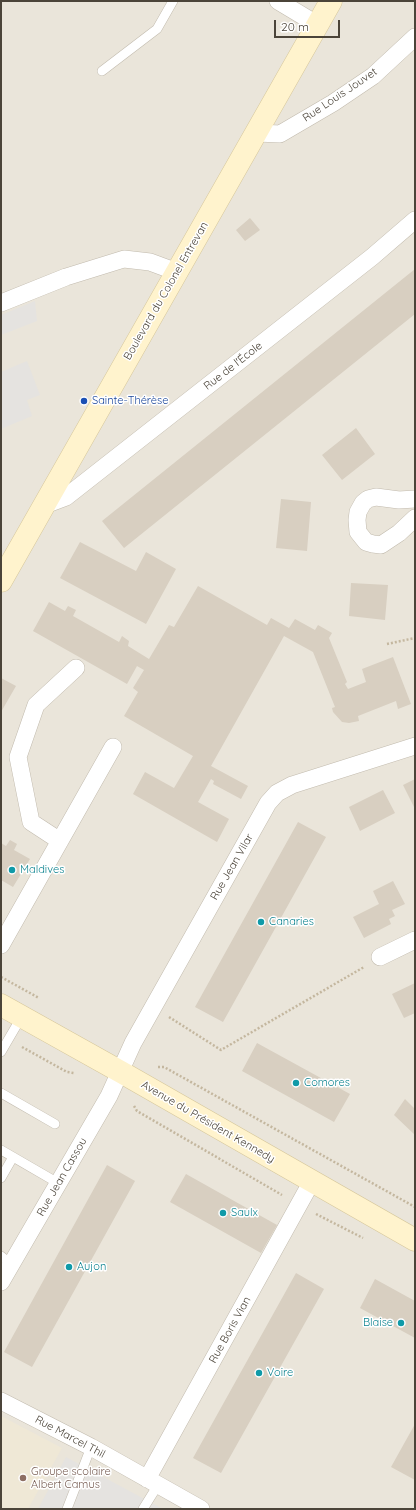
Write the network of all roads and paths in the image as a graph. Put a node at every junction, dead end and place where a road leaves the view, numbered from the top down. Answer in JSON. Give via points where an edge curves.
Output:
{"nodes":[{"id":1,"x":173,"y":1,"type":"edge"},
{"id":2,"x":278,"y":1,"type":"edge"},
{"id":3,"x":330,"y":1,"type":"edge"},
{"id":4,"x":318,"y":25,"type":"junction"},
{"id":5,"x":415,"y":37,"type":"edge"},
{"id":6,"x":102,"y":72,"type":"dead end"},
{"id":7,"x":256,"y":132,"type":"junction"},
{"id":8,"x":415,"y":220,"type":"edge"},
{"id":9,"x":177,"y":272,"type":"junction"},
{"id":10,"x":1,"y":303,"type":"edge"},
{"id":11,"x":415,"y":499,"type":"edge"},
{"id":12,"x":46,"y":502,"type":"junction"},
{"id":13,"x":415,"y":518,"type":"edge"},
{"id":14,"x":1,"y":581,"type":"edge"},
{"id":15,"x":415,"y":638,"type":"edge"},
{"id":16,"x":387,"y":644,"type":"dead end"},
{"id":17,"x":76,"y":668,"type":"dead end"},
{"id":18,"x":415,"y":746,"type":"edge"},
{"id":19,"x":113,"y":747,"type":"dead end"},
{"id":20,"x":60,"y":841,"type":"junction"},
{"id":21,"x":415,"y":940,"type":"edge"},
{"id":22,"x":1,"y":945,"type":"edge"},
{"id":23,"x":380,"y":957,"type":"joint"},
{"id":24,"x":1,"y":977,"type":"edge"},
{"id":25,"x":40,"y":999,"type":"dead end"},
{"id":26,"x":1,"y":1005,"type":"edge"},
{"id":27,"x":153,"y":1007,"type":"junction"},
{"id":28,"x":22,"y":1016,"type":"junction"},
{"id":29,"x":8,"y":1039,"type":"junction"},
{"id":30,"x":1,"y":1052,"type":"edge"},
{"id":31,"x":120,"y":1072,"type":"junction"},
{"id":32,"x":81,"y":1074,"type":"dead end"},
{"id":33,"x":1,"y":1093,"type":"edge"},
{"id":34,"x":55,"y":1124,"type":"dead end"},
{"id":35,"x":1,"y":1150,"type":"edge"},
{"id":36,"x":13,"y":1157,"type":"junction"},
{"id":37,"x":1,"y":1178,"type":"edge"},
{"id":38,"x":312,"y":1181,"type":"junction"},
{"id":39,"x":58,"y":1183,"type":"junction"},
{"id":40,"x":299,"y":1205,"type":"junction"},
{"id":41,"x":415,"y":1207,"type":"edge"},
{"id":42,"x":367,"y":1240,"type":"dead end"},
{"id":43,"x":415,"y":1240,"type":"edge"},
{"id":44,"x":6,"y":1260,"type":"edge"},
{"id":45,"x":1,"y":1282,"type":"edge"},
{"id":46,"x":1,"y":1402,"type":"edge"},
{"id":47,"x":91,"y":1447,"type":"junction"},
{"id":48,"x":153,"y":1482,"type":"junction"},
{"id":49,"x":67,"y":1509,"type":"edge"},
{"id":50,"x":143,"y":1509,"type":"edge"},
{"id":51,"x":201,"y":1509,"type":"edge"}],
"edges":[{"from":1,"to":6,"type":"lane","via":[[157,30]]},
{"from":2,"to":4,"type":"street"},
{"from":3,"to":4,"type":"street","name":"Boulevard du Colonel Entrevan"},
{"from":4,"to":7,"type":"street","name":"Boulevard du Colonel Entrevan"},
{"from":5,"to":7,"type":"street","name":"Rue Louis Jouvet","via":[[373,76],[332,103],[280,134]]},
{"from":7,"to":9,"type":"street","name":"Boulevard du Colonel Entrevan"},
{"from":8,"to":12,"type":"street","name":"Rue de l'École","via":[[372,257],[66,497]]},
{"from":9,"to":10,"type":"street","via":[[150,262],[124,259],[66,277]]},
{"from":9,"to":12,"type":"street","name":"Boulevard du Colonel Entrevan"},
{"from":11,"to":13,"type":"street","via":[[368,499],[358,512],[358,532],[366,542],[381,545]]},
{"from":12,"to":14,"type":"street","name":"Boulevard du Colonel Entrevan"},
{"from":15,"to":16,"type":"path"},
{"from":17,"to":20,"type":"street","via":[[36,705],[18,757],[31,822]]},
{"from":18,"to":27,"type":"street","name":"Rue Jean Vilar","via":[[292,785],[278,792],[268,803],[245,842]]},
{"from":19,"to":20,"type":"street"},
{"from":20,"to":22,"type":"street"},
{"from":21,"to":23,"type":"street"},
{"from":23,"to":27,"type":"path","via":[[221,1050]]},
{"from":24,"to":25,"type":"path"},
{"from":26,"to":28,"type":"street","name":"Avenue du Président Kennedy"},
{"from":27,"to":31,"type":"street","name":"Rue Jean Vilar"},
{"from":28,"to":29,"type":"lane"},
{"from":28,"to":31,"type":"street","name":"Avenue du Président Kennedy"},
{"from":29,"to":30,"type":"lane"},
{"from":29,"to":32,"type":"path","via":[[67,1072]]},
{"from":31,"to":38,"type":"street","name":"Avenue du Président Kennedy"},
{"from":31,"to":39,"type":"street","name":"Rue Jean Cassou"},
{"from":31,"to":40,"type":"path","via":[[124,1093],[138,1111]]},
{"from":31,"to":41,"type":"path","via":[[142,1067],[164,1067]]},
{"from":33,"to":34,"type":"lane"},
{"from":35,"to":36,"type":"lane"},
{"from":36,"to":37,"type":"lane"},
{"from":36,"to":39,"type":"lane"},
{"from":38,"to":40,"type":"street","name":"Rue Boris Vian"},
{"from":38,"to":43,"type":"street","name":"Avenue du Président Kennedy"},
{"from":39,"to":44,"type":"street","name":"Rue Jean Cassou"},
{"from":40,"to":42,"type":"path"},
{"from":40,"to":48,"type":"street","name":"Rue Boris Vian"},
{"from":44,"to":45,"type":"street","name":"Rue Jean Cassou"},
{"from":46,"to":47,"type":"street","name":"Rue Marcel Thil"},
{"from":47,"to":48,"type":"street","name":"Rue Marcel Thil"},
{"from":47,"to":49,"type":"lane"},
{"from":48,"to":50,"type":"lane"},
{"from":48,"to":51,"type":"street","name":"Rue Marcel Thil"}]}
